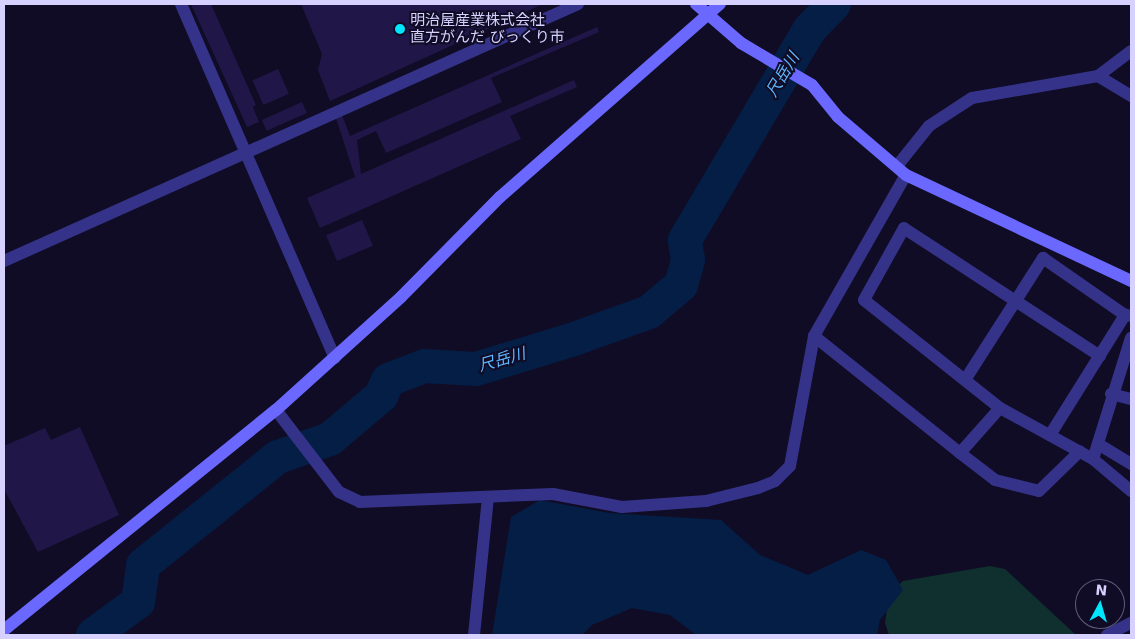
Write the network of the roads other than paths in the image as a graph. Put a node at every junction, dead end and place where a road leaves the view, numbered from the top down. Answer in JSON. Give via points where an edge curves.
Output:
{"nodes":[{"id":1,"x":181,"y":4,"type":"edge"},
{"id":2,"x":578,"y":4,"type":"edge"},
{"id":3,"x":696,"y":4,"type":"edge"},
{"id":4,"x":720,"y":4,"type":"edge"},
{"id":5,"x":706,"y":15,"type":"junction"},
{"id":6,"x":1131,"y":51,"type":"edge"},
{"id":7,"x":1098,"y":76,"type":"junction"},
{"id":8,"x":1131,"y":96,"type":"edge"},
{"id":9,"x":245,"y":149,"type":"junction"},
{"id":10,"x":896,"y":166,"type":"junction"},
{"id":11,"x":906,"y":175,"type":"junction"},
{"id":12,"x":4,"y":261,"type":"edge"},
{"id":13,"x":1131,"y":281,"type":"edge"},
{"id":14,"x":1016,"y":300,"type":"junction"},
{"id":15,"x":1128,"y":315,"type":"edge"},
{"id":16,"x":814,"y":336,"type":"junction"},
{"id":17,"x":1131,"y":338,"type":"edge"},
{"id":18,"x":1100,"y":356,"type":"junction"},
{"id":19,"x":335,"y":358,"type":"junction"},
{"id":20,"x":965,"y":380,"type":"junction"},
{"id":21,"x":1111,"y":394,"type":"junction"},
{"id":22,"x":1131,"y":399,"type":"edge"},
{"id":23,"x":1000,"y":408,"type":"junction"},
{"id":24,"x":276,"y":410,"type":"junction"},
{"id":25,"x":1050,"y":435,"type":"junction"},
{"id":26,"x":1098,"y":444,"type":"junction"},
{"id":27,"x":1080,"y":451,"type":"junction"},
{"id":28,"x":960,"y":453,"type":"junction"},
{"id":29,"x":1094,"y":459,"type":"junction"},
{"id":30,"x":1131,"y":464,"type":"edge"},
{"id":31,"x":1131,"y":491,"type":"edge"},
{"id":32,"x":488,"y":498,"type":"junction"},
{"id":33,"x":1131,"y":623,"type":"edge"},
{"id":34,"x":4,"y":630,"type":"edge"},
{"id":35,"x":474,"y":635,"type":"edge"},
{"id":36,"x":1107,"y":635,"type":"edge"}],
"edges":[{"from":1,"to":9,"type":"street"},
{"from":2,"to":9,"type":"street"},
{"from":3,"to":5,"type":"street"},
{"from":4,"to":5,"type":"street"},
{"from":5,"to":10,"type":"street","via":[[769,61],[812,85],[838,117]]},
{"from":5,"to":19,"type":"street","via":[[500,197]]},
{"from":6,"to":7,"type":"street"},
{"from":7,"to":8,"type":"street"},
{"from":7,"to":10,"type":"street","via":[[972,98],[929,126]]},
{"from":9,"to":12,"type":"street"},
{"from":9,"to":19,"type":"street"},
{"from":10,"to":11,"type":"street"},
{"from":11,"to":13,"type":"street"},
{"from":11,"to":16,"type":"street"},
{"from":14,"to":15,"type":"street","via":[[1043,258]]},
{"from":14,"to":18,"type":"street"},
{"from":14,"to":20,"type":"street"},
{"from":14,"to":20,"type":"street","via":[[904,228],[864,300]]},
{"from":15,"to":18,"type":"street"},
{"from":16,"to":28,"type":"street"},
{"from":16,"to":32,"type":"street","via":[[796,448],[790,466],[775,481],[706,501],[622,508],[553,494]]},
{"from":17,"to":21,"type":"street"},
{"from":18,"to":25,"type":"street"},
{"from":19,"to":24,"type":"street"},
{"from":20,"to":23,"type":"street"},
{"from":21,"to":22,"type":"street"},
{"from":21,"to":26,"type":"street"},
{"from":23,"to":25,"type":"street"},
{"from":23,"to":28,"type":"street"},
{"from":24,"to":32,"type":"street","via":[[340,492],[360,502]]},
{"from":24,"to":34,"type":"street"},
{"from":25,"to":27,"type":"street"},
{"from":26,"to":29,"type":"street"},
{"from":26,"to":30,"type":"street"},
{"from":27,"to":28,"type":"street","via":[[1039,491],[995,480]]},
{"from":27,"to":29,"type":"street"},
{"from":29,"to":31,"type":"street"},
{"from":32,"to":35,"type":"street"},
{"from":33,"to":36,"type":"street"}]}
